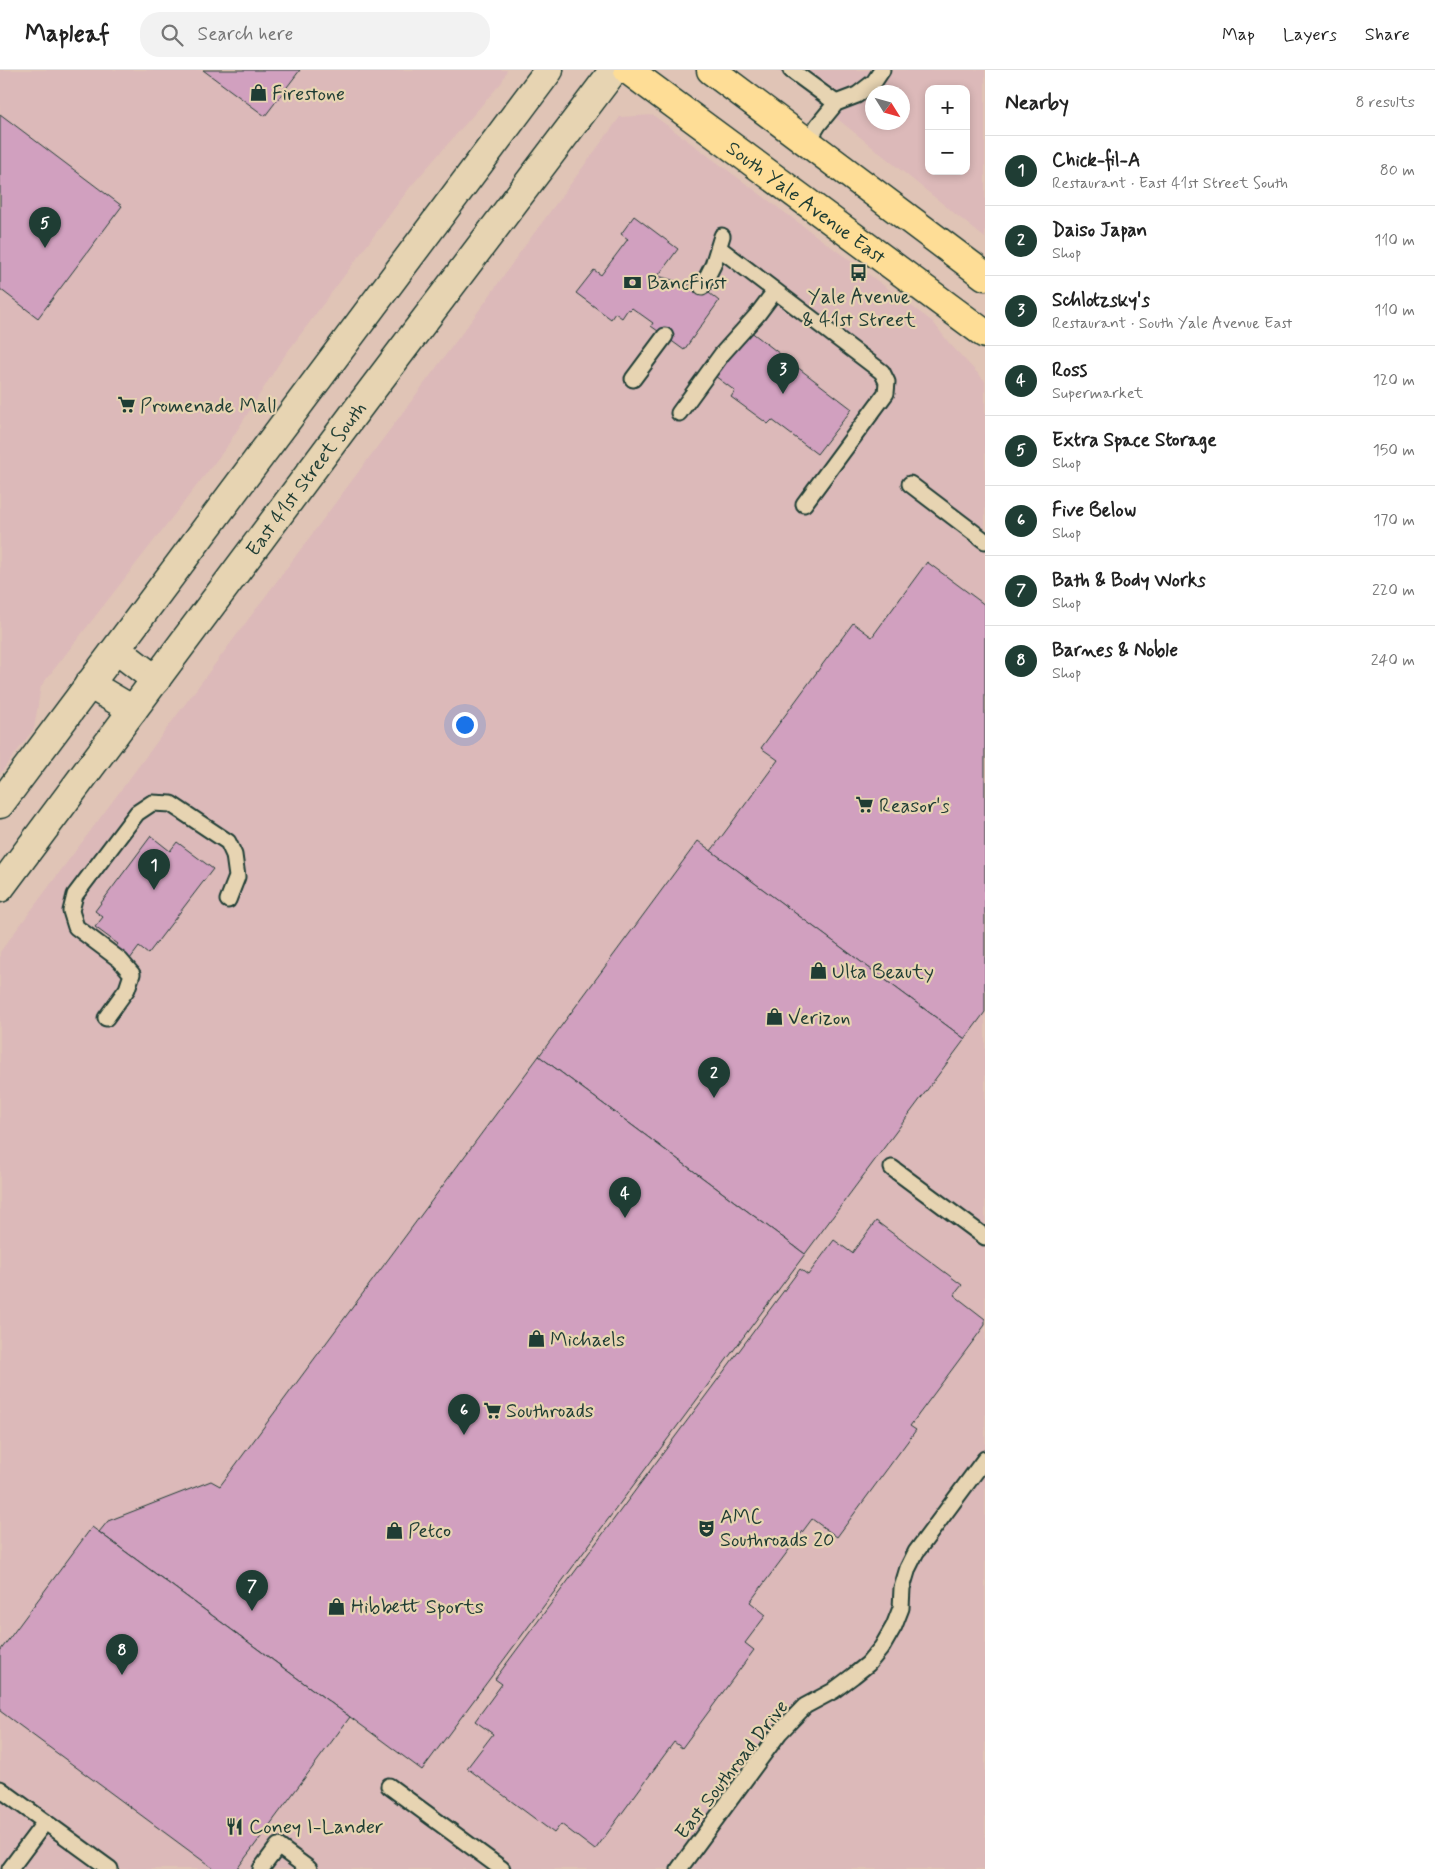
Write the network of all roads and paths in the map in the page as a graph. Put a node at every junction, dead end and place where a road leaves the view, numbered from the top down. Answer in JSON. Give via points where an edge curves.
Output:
{"nodes":[{"id":1,"x":549,"y":70,"type":"edge"},
{"id":2,"x":614,"y":70,"type":"edge"},
{"id":3,"x":628,"y":70,"type":"edge"},
{"id":4,"x":791,"y":70,"type":"edge"},
{"id":5,"x":882,"y":70,"type":"edge"},
{"id":6,"x":719,"y":72,"type":"edge"},
{"id":7,"x":836,"y":102,"type":"junction"},
{"id":8,"x":807,"y":142,"type":"junction"},
{"id":9,"x":985,"y":276,"type":"edge"},
{"id":10,"x":702,"y":288,"type":"dead end"},
{"id":11,"x":775,"y":291,"type":"junction"},
{"id":12,"x":985,"y":334,"type":"edge"},
{"id":13,"x":665,"y":336,"type":"dead end"},
{"id":14,"x":633,"y":379,"type":"dead end"},
{"id":15,"x":680,"y":413,"type":"dead end"},
{"id":16,"x":910,"y":484,"type":"dead end"},
{"id":17,"x":804,"y":504,"type":"dead end"},
{"id":18,"x":985,"y":541,"type":"edge"},
{"id":19,"x":117,"y":650,"type":"junction"},
{"id":20,"x":156,"y":680,"type":"junction"},
{"id":21,"x":89,"y":684,"type":"junction"},
{"id":22,"x":133,"y":710,"type":"junction"},
{"id":23,"x":0,"y":804,"type":"edge"},
{"id":24,"x":0,"y":888,"type":"edge"},
{"id":25,"x":228,"y":900,"type":"dead end"},
{"id":26,"x":106,"y":1018,"type":"dead end"},
{"id":27,"x":892,"y":1168,"type":"dead end"},
{"id":28,"x":985,"y":1237,"type":"edge"},
{"id":29,"x":985,"y":1459,"type":"edge"},
{"id":30,"x":389,"y":1786,"type":"dead end"},
{"id":31,"x":0,"y":1789,"type":"edge"},
{"id":32,"x":45,"y":1822,"type":"junction"},
{"id":33,"x":10,"y":1869,"type":"edge"},
{"id":34,"x":110,"y":1869,"type":"edge"},
{"id":35,"x":261,"y":1869,"type":"edge"},
{"id":36,"x":309,"y":1869,"type":"edge"},
{"id":37,"x":502,"y":1869,"type":"edge"},
{"id":38,"x":679,"y":1869,"type":"edge"}],
"edges":[{"from":1,"to":19,"type":"main road"},
{"from":2,"to":20,"type":"main road","name":"East 41st Street South"},
{"from":3,"to":12,"type":"main road","name":"South Yale Avenue East"},
{"from":4,"to":7,"type":"lane"},
{"from":5,"to":7,"type":"lane","via":[[874,82],[857,95]]},
{"from":6,"to":8,"type":"main road"},
{"from":7,"to":8,"type":"lane"},
{"from":8,"to":9,"type":"main road"},
{"from":10,"to":11,"type":"lane","via":[[721,242]]},
{"from":11,"to":15,"type":"lane","via":[[722,354]]},
{"from":11,"to":17,"type":"lane","via":[[882,372],[888,382],[886,393]]},
{"from":13,"to":14,"type":"lane"},
{"from":16,"to":18,"type":"lane"},
{"from":19,"to":20,"type":"main road"},
{"from":19,"to":21,"type":"main road"},
{"from":20,"to":22,"type":"main road","name":"East 41st Street South"},
{"from":21,"to":22,"type":"main road"},
{"from":21,"to":23,"type":"main road"},
{"from":22,"to":24,"type":"main road","name":"East 41st Street South"},
{"from":25,"to":26,"type":"lane","via":[[237,877],[234,855],[228,842],[171,804],[152,803],[137,813],[75,895],[70,911],[76,927],[120,960],[132,974],[127,989]]},
{"from":27,"to":28,"type":"lane"},
{"from":29,"to":38,"type":"lane","name":"East Southroad Drive","via":[[916,1552],[902,1588],[901,1608],[882,1648],[853,1676],[805,1706],[779,1733]]},
{"from":30,"to":37,"type":"lane"},
{"from":31,"to":32,"type":"lane"},
{"from":32,"to":33,"type":"lane"},
{"from":32,"to":34,"type":"lane"},
{"from":35,"to":36,"type":"lane","via":[[278,1846]]}]}
